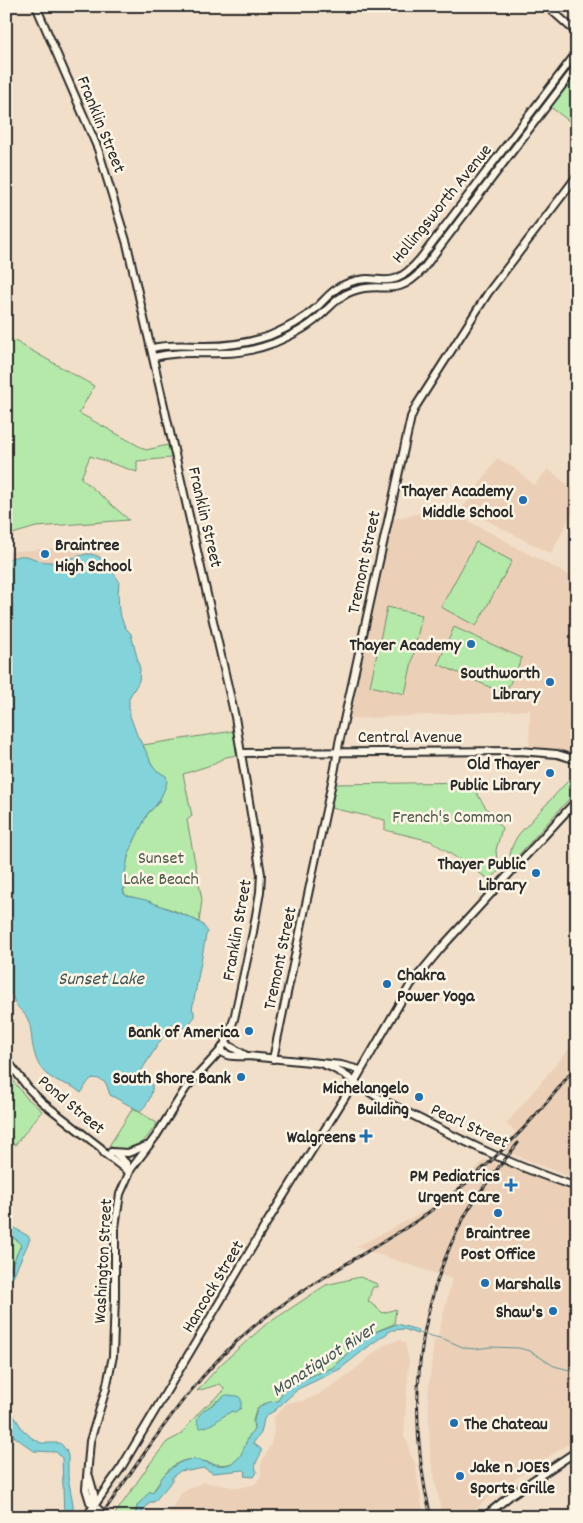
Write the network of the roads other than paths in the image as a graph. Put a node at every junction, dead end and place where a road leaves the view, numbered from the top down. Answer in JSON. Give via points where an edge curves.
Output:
{"nodes":[{"id":1,"x":547,"y":6,"type":"edge"},
{"id":2,"x":35,"y":8,"type":"edge"},
{"id":3,"x":577,"y":33,"type":"edge"},
{"id":4,"x":577,"y":52,"type":"edge"},
{"id":5,"x":577,"y":66,"type":"edge"},
{"id":6,"x":551,"y":86,"type":"junction"},
{"id":7,"x":558,"y":90,"type":"junction"},
{"id":8,"x":508,"y":143,"type":"junction"},
{"id":9,"x":514,"y":148,"type":"junction"},
{"id":10,"x":577,"y":176,"type":"edge"},
{"id":11,"x":426,"y":250,"type":"junction"},
{"id":12,"x":433,"y":255,"type":"junction"},
{"id":13,"x":350,"y":282,"type":"junction"},
{"id":14,"x":354,"y":290,"type":"junction"},
{"id":15,"x":286,"y":328,"type":"junction"},
{"id":16,"x":289,"y":336,"type":"junction"},
{"id":17,"x":152,"y":348,"type":"junction"},
{"id":18,"x":154,"y":358,"type":"junction"},
{"id":19,"x":338,"y":752,"type":"junction"},
{"id":20,"x":242,"y":753,"type":"junction"},
{"id":21,"x":577,"y":760,"type":"edge"},
{"id":22,"x":577,"y":800,"type":"edge"},
{"id":23,"x":225,"y":1043,"type":"junction"},
{"id":24,"x":220,"y":1051,"type":"junction"},
{"id":25,"x":248,"y":1056,"type":"junction"},
{"id":26,"x":6,"y":1059,"type":"edge"},
{"id":27,"x":273,"y":1059,"type":"junction"},
{"id":28,"x":322,"y":1064,"type":"junction"},
{"id":29,"x":360,"y":1070,"type":"junction"},
{"id":30,"x":355,"y":1081,"type":"junction"},
{"id":31,"x":152,"y":1140,"type":"junction"},
{"id":32,"x":101,"y":1148,"type":"junction"},
{"id":33,"x":111,"y":1152,"type":"junction"},
{"id":34,"x":129,"y":1172,"type":"junction"},
{"id":35,"x":577,"y":1187,"type":"edge"},
{"id":36,"x":577,"y":1451,"type":"edge"},
{"id":37,"x":94,"y":1506,"type":"junction"},
{"id":38,"x":86,"y":1517,"type":"edge"},
{"id":39,"x":107,"y":1517,"type":"edge"},
{"id":40,"x":484,"y":1517,"type":"edge"}],
"edges":[{"from":1,"to":3,"type":"main road"},
{"from":2,"to":17,"type":"main road","name":"Franklin Street","via":[[102,162],[127,244]]},
{"from":4,"to":6,"type":"main road","name":"Hollingsworth Avenue"},
{"from":5,"to":7,"type":"main road","name":"Hollingsworth Avenue"},
{"from":6,"to":7,"type":"main road"},
{"from":6,"to":8,"type":"main road","name":"Hollingsworth Avenue"},
{"from":7,"to":9,"type":"main road","name":"Hollingsworth Avenue"},
{"from":8,"to":9,"type":"main road"},
{"from":8,"to":11,"type":"main road","name":"Hollingsworth Avenue"},
{"from":9,"to":12,"type":"main road","name":"Hollingsworth Avenue"},
{"from":10,"to":19,"type":"main road","name":"Tremont Street","via":[[488,293],[412,414]]},
{"from":11,"to":12,"type":"main road"},
{"from":11,"to":13,"type":"main road","name":"Hollingsworth Avenue","via":[[411,269],[395,280]]},
{"from":12,"to":14,"type":"main road","name":"Hollingsworth Avenue","via":[[417,275],[404,284]]},
{"from":13,"to":14,"type":"main road"},
{"from":13,"to":15,"type":"main road","name":"Hollingsworth Avenue","via":[[335,289],[311,313]]},
{"from":14,"to":16,"type":"main road"},
{"from":15,"to":16,"type":"main road"},
{"from":15,"to":17,"type":"main road","name":"Hollingsworth Avenue","via":[[232,344],[173,344]]},
{"from":16,"to":18,"type":"main road","via":[[237,352],[175,353]]},
{"from":17,"to":18,"type":"main road","name":"Franklin Street"},
{"from":18,"to":20,"type":"main road","name":"Franklin Street"},
{"from":19,"to":20,"type":"main road","name":"Central Avenue"},
{"from":19,"to":21,"type":"main road","name":"Central Avenue","via":[[520,751]]},
{"from":19,"to":27,"type":"main road","name":"Tremont Street"},
{"from":20,"to":23,"type":"main road","name":"Franklin Street","via":[[261,886],[237,1006]]},
{"from":22,"to":29,"type":"main road","via":[[423,968]]},
{"from":23,"to":24,"type":"main road","name":"Washington Street"},
{"from":23,"to":25,"type":"main road"},
{"from":24,"to":25,"type":"main road","via":[[230,1056]]},
{"from":24,"to":31,"type":"main road","name":"Washington Street","via":[[189,1084]]},
{"from":25,"to":27,"type":"main road"},
{"from":26,"to":32,"type":"main road","name":"Pond Street","via":[[42,1102]]},
{"from":27,"to":28,"type":"main road"},
{"from":28,"to":29,"type":"main road","via":[[345,1065]]},
{"from":28,"to":30,"type":"main road"},
{"from":29,"to":30,"type":"main road"},
{"from":30,"to":35,"type":"main road","name":"Pearl Street","via":[[381,1099],[466,1143]]},
{"from":30,"to":37,"type":"main road","name":"Hancock Street","via":[[118,1474]]},
{"from":31,"to":33,"type":"main road","via":[[132,1153]]},
{"from":31,"to":34,"type":"main road","name":"Washington Street"},
{"from":32,"to":33,"type":"main road","name":"Pond Street"},
{"from":32,"to":34,"type":"main road","name":"Pond Street","via":[[104,1154]]},
{"from":33,"to":34,"type":"main road","name":"Pond Street","via":[[124,1160]]},
{"from":34,"to":37,"type":"main road","name":"Washington Street","via":[[121,1189],[116,1216],[113,1356],[91,1440],[88,1471]]},
{"from":36,"to":40,"type":"main road"},
{"from":37,"to":38,"type":"main road"},
{"from":37,"to":39,"type":"main road"}]}
